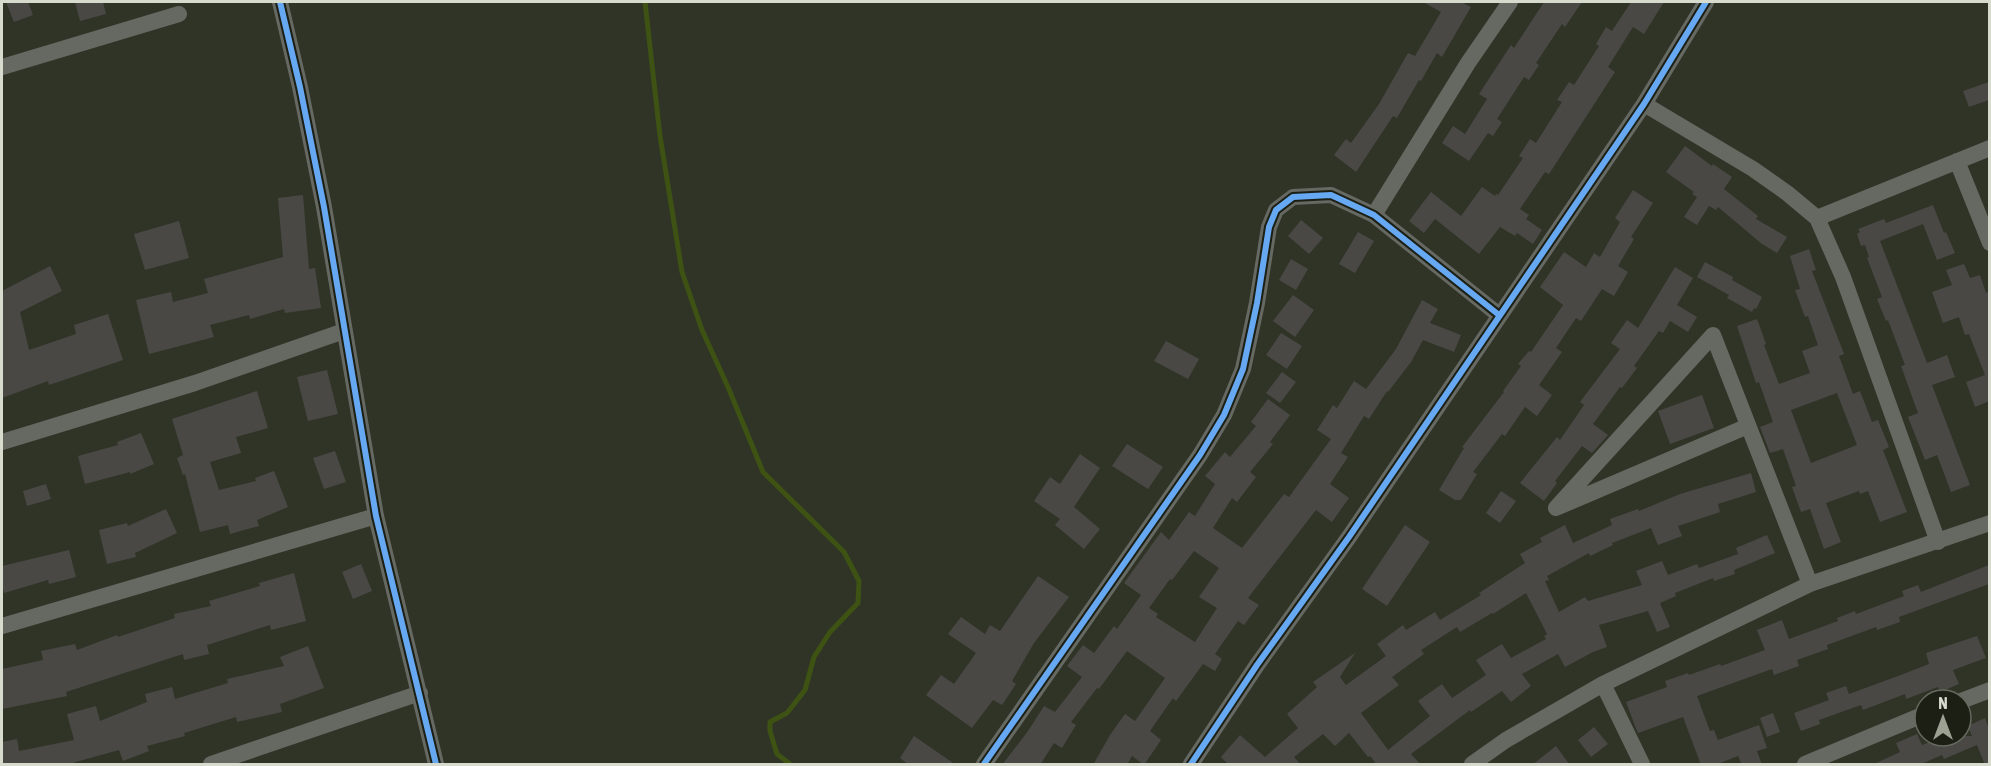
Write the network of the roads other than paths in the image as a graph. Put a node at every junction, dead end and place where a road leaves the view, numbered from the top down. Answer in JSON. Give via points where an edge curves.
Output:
{"nodes":[{"id":1,"x":280,"y":2,"type":"edge"},
{"id":2,"x":1510,"y":2,"type":"edge"},
{"id":3,"x":1706,"y":2,"type":"edge"},
{"id":4,"x":179,"y":14,"type":"dead end"},
{"id":5,"x":2,"y":67,"type":"edge"},
{"id":6,"x":1644,"y":104,"type":"junction"},
{"id":7,"x":1989,"y":148,"type":"edge"},
{"id":8,"x":1957,"y":160,"type":"junction"},
{"id":9,"x":1374,"y":215,"type":"junction"},
{"id":10,"x":1817,"y":218,"type":"junction"},
{"id":11,"x":1989,"y":243,"type":"edge"},
{"id":12,"x":1500,"y":315,"type":"junction"},
{"id":13,"x":344,"y":331,"type":"junction"},
{"id":14,"x":1748,"y":426,"type":"junction"},
{"id":15,"x":2,"y":442,"type":"edge"},
{"id":16,"x":376,"y":516,"type":"junction"},
{"id":17,"x":1989,"y":523,"type":"edge"},
{"id":18,"x":1938,"y":542,"type":"junction"},
{"id":19,"x":1810,"y":584,"type":"junction"},
{"id":20,"x":2,"y":626,"type":"edge"},
{"id":21,"x":1603,"y":684,"type":"junction"},
{"id":22,"x":1989,"y":690,"type":"edge"},
{"id":23,"x":420,"y":693,"type":"junction"},
{"id":24,"x":1973,"y":696,"type":"edge"},
{"id":25,"x":1913,"y":719,"type":"edge"},
{"id":26,"x":1809,"y":764,"type":"edge"},
{"id":27,"x":211,"y":765,"type":"edge"},
{"id":28,"x":436,"y":765,"type":"edge"},
{"id":29,"x":984,"y":765,"type":"edge"},
{"id":30,"x":1191,"y":765,"type":"edge"},
{"id":31,"x":1472,"y":765,"type":"edge"},
{"id":32,"x":1642,"y":765,"type":"edge"}],
"edges":[{"from":1,"to":13,"type":"street","via":[[324,207]]},
{"from":2,"to":9,"type":"street"},
{"from":3,"to":6,"type":"street"},
{"from":4,"to":5,"type":"street"},
{"from":6,"to":10,"type":"street","via":[[1753,169]]},
{"from":6,"to":12,"type":"street"},
{"from":7,"to":8,"type":"street"},
{"from":8,"to":10,"type":"street"},
{"from":8,"to":11,"type":"street"},
{"from":9,"to":12,"type":"street"},
{"from":9,"to":29,"type":"street","via":[[1331,195],[1293,197],[1276,210],[1269,227],[1243,369],[1224,415]]},
{"from":10,"to":18,"type":"street","via":[[1843,277]]},
{"from":12,"to":30,"type":"street"},
{"from":13,"to":15,"type":"street","via":[[195,383]]},
{"from":13,"to":16,"type":"street"},
{"from":14,"to":14,"type":"street","via":[[1716,440],[1556,508],[1713,335]]},
{"from":14,"to":19,"type":"street"},
{"from":16,"to":20,"type":"street"},
{"from":16,"to":23,"type":"street"},
{"from":17,"to":18,"type":"street"},
{"from":18,"to":19,"type":"street"},
{"from":19,"to":21,"type":"street"},
{"from":21,"to":31,"type":"street","via":[[1506,740]]},
{"from":21,"to":32,"type":"street"},
{"from":22,"to":24,"type":"street"},
{"from":23,"to":27,"type":"street"},
{"from":23,"to":28,"type":"street"},
{"from":25,"to":26,"type":"street"}]}
